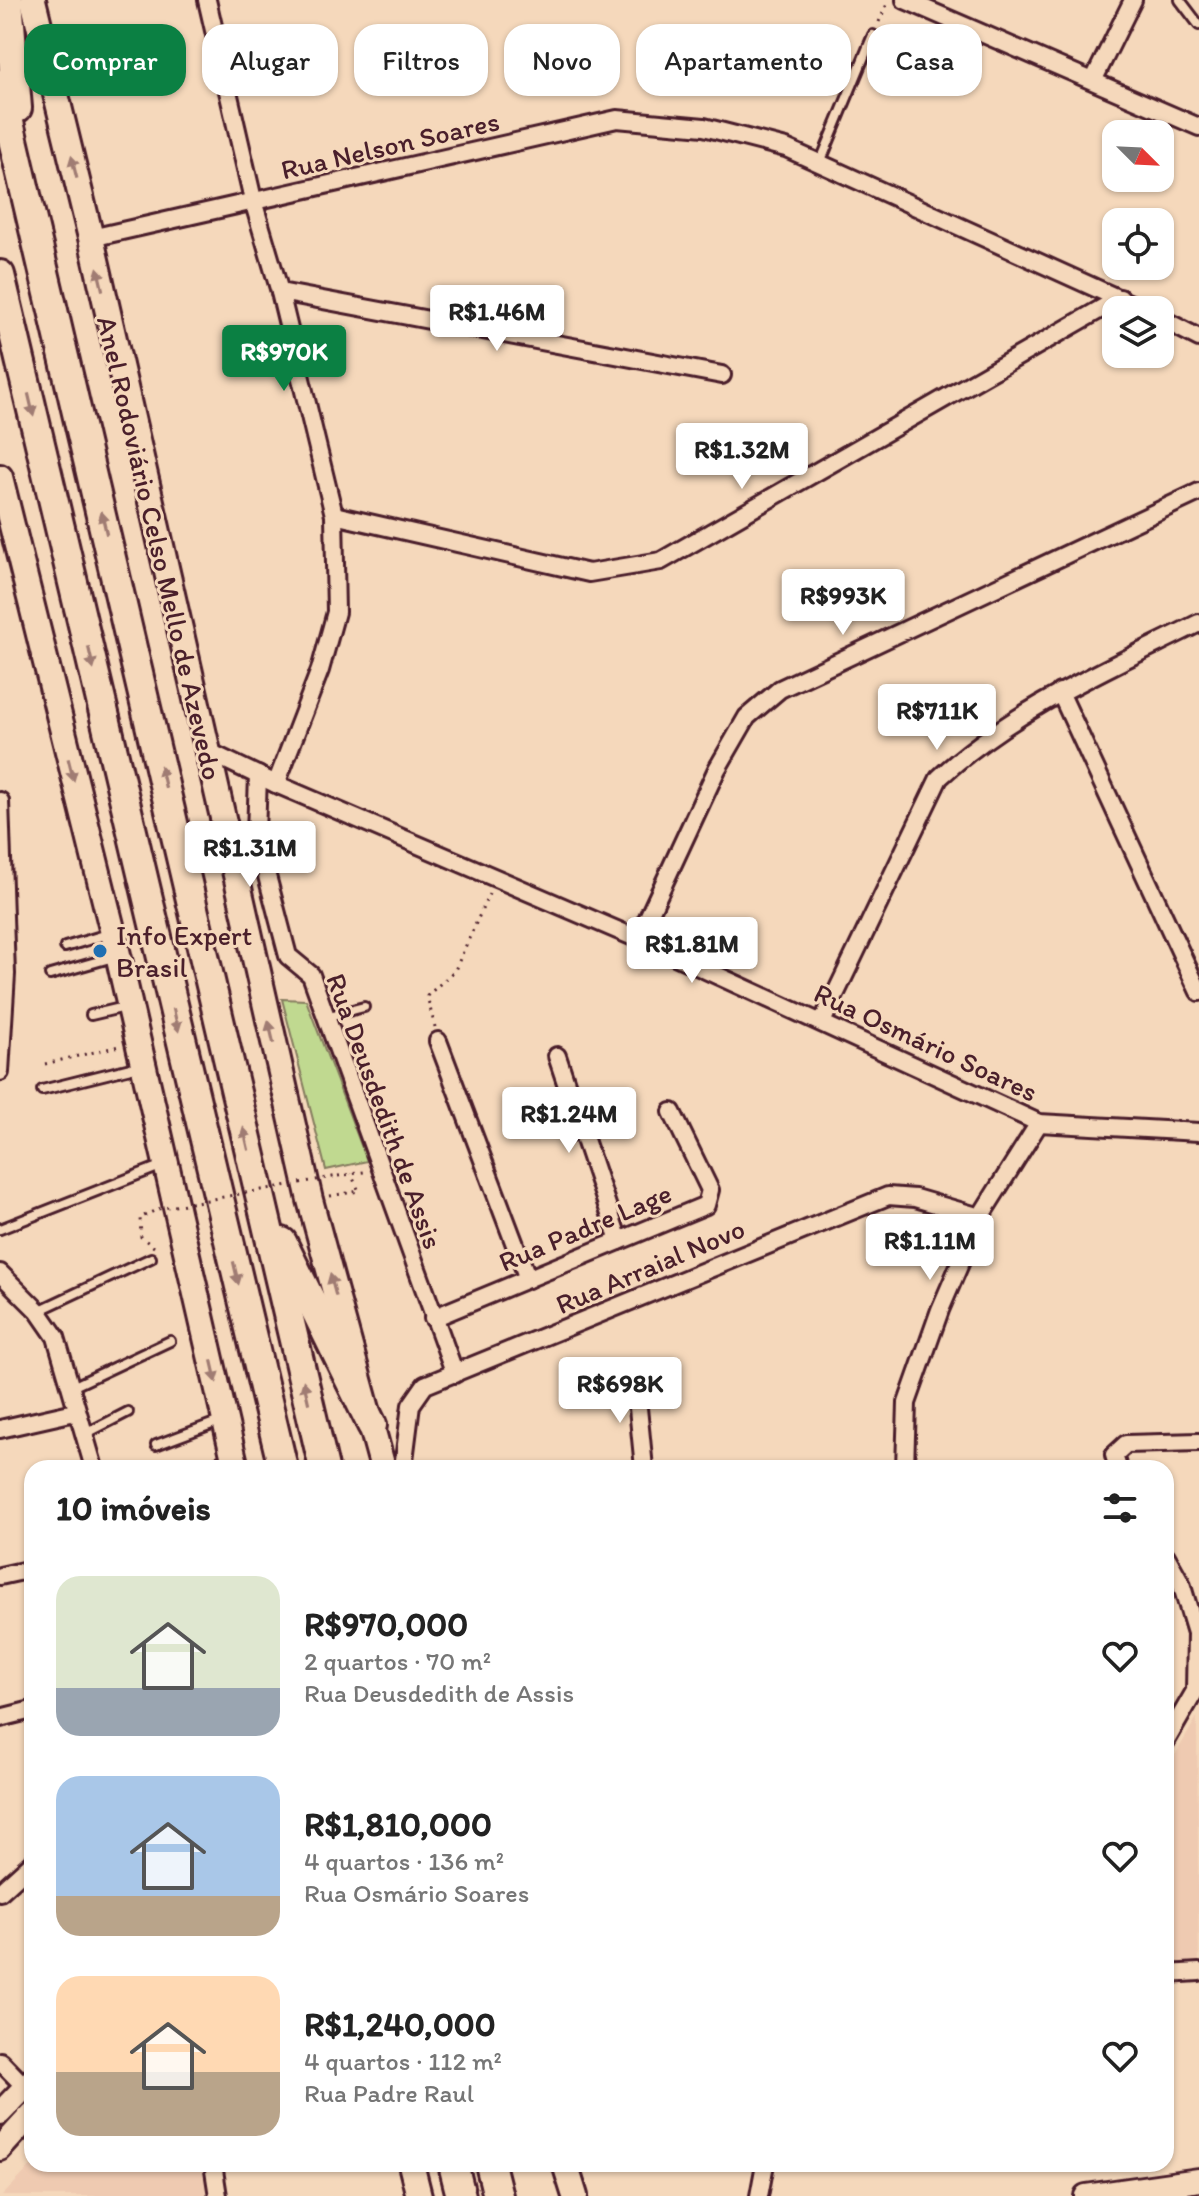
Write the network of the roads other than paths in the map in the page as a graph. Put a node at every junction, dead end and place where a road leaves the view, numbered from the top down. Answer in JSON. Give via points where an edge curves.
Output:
{"nodes":[{"id":1,"x":8,"y":0,"type":"edge"},
{"id":2,"x":33,"y":0,"type":"edge"},
{"id":3,"x":905,"y":0,"type":"edge"},
{"id":4,"x":1133,"y":0,"type":"edge"},
{"id":5,"x":1180,"y":0,"type":"edge"},
{"id":6,"x":210,"y":1,"type":"edge"},
{"id":7,"x":1199,"y":25,"type":"edge"},
{"id":8,"x":867,"y":49,"type":"edge"},
{"id":9,"x":1094,"y":79,"type":"junction"},
{"id":10,"x":0,"y":84,"type":"edge"},
{"id":11,"x":1199,"y":127,"type":"edge"},
{"id":12,"x":820,"y":163,"type":"junction"},
{"id":13,"x":21,"y":165,"type":"junction"},
{"id":14,"x":254,"y":204,"type":"junction"},
{"id":15,"x":91,"y":238,"type":"junction"},
{"id":16,"x":0,"y":275,"type":"edge"},
{"id":17,"x":280,"y":292,"type":"junction"},
{"id":18,"x":1116,"y":296,"type":"edge"},
{"id":19,"x":1102,"y":308,"type":"edge"},
{"id":20,"x":1174,"y":325,"type":"edge"},
{"id":21,"x":1199,"y":338,"type":"edge"},
{"id":22,"x":722,"y":375,"type":"dead end"},
{"id":23,"x":0,"y":477,"type":"edge"},
{"id":24,"x":1199,"y":492,"type":"edge"},
{"id":25,"x":334,"y":515,"type":"junction"},
{"id":26,"x":4,"y":516,"type":"edge"},
{"id":27,"x":1199,"y":623,"type":"edge"},
{"id":28,"x":1060,"y":692,"type":"junction"},
{"id":29,"x":205,"y":750,"type":"junction"},
{"id":30,"x":258,"y":775,"type":"junction"},
{"id":31,"x":276,"y":784,"type":"junction"},
{"id":32,"x":0,"y":801,"type":"edge"},
{"id":33,"x":1,"y":872,"type":"edge"},
{"id":34,"x":638,"y":939,"type":"junction"},
{"id":35,"x":2,"y":942,"type":"edge"},
{"id":36,"x":116,"y":944,"type":"junction"},
{"id":37,"x":65,"y":947,"type":"dead end"},
{"id":38,"x":50,"y":975,"type":"dead end"},
{"id":39,"x":1199,"y":992,"type":"edge"},
{"id":40,"x":130,"y":1006,"type":"junction"},
{"id":41,"x":364,"y":1007,"type":"dead end"},
{"id":42,"x":2,"y":1012,"type":"edge"},
{"id":43,"x":91,"y":1015,"type":"dead end"},
{"id":44,"x":324,"y":1017,"type":"junction"},
{"id":45,"x":822,"y":1022,"type":"junction"},
{"id":46,"x":438,"y":1041,"type":"road end"},
{"id":47,"x":140,"y":1053,"type":"junction"},
{"id":48,"x":557,"y":1056,"type":"dead end"},
{"id":49,"x":0,"y":1059,"type":"edge"},
{"id":50,"x":0,"y":1072,"type":"edge"},
{"id":51,"x":42,"y":1090,"type":"dead end"},
{"id":52,"x":672,"y":1112,"type":"dead end"},
{"id":53,"x":1039,"y":1123,"type":"junction"},
{"id":54,"x":1199,"y":1132,"type":"edge"},
{"id":55,"x":166,"y":1164,"type":"junction"},
{"id":56,"x":260,"y":1198,"type":"junction"},
{"id":57,"x":980,"y":1217,"type":"junction"},
{"id":58,"x":0,"y":1229,"type":"edge"},
{"id":59,"x":619,"y":1241,"type":"junction"},
{"id":60,"x":151,"y":1258,"type":"dead end"},
{"id":61,"x":1,"y":1275,"type":"edge"},
{"id":62,"x":528,"y":1279,"type":"junction"},
{"id":63,"x":38,"y":1311,"type":"junction"},
{"id":64,"x":433,"y":1318,"type":"junction"},
{"id":65,"x":170,"y":1341,"type":"dead end"},
{"id":66,"x":455,"y":1374,"type":"junction"},
{"id":67,"x":635,"y":1378,"type":"dead end"},
{"id":68,"x":70,"y":1388,"type":"junction"},
{"id":69,"x":75,"y":1412,"type":"junction"},
{"id":70,"x":128,"y":1412,"type":"dead end"},
{"id":71,"x":225,"y":1420,"type":"junction"},
{"id":72,"x":372,"y":1425,"type":"junction"},
{"id":73,"x":0,"y":1429,"type":"edge"},
{"id":74,"x":83,"y":1435,"type":"junction"},
{"id":75,"x":1199,"y":1442,"type":"edge"},
{"id":76,"x":156,"y":1445,"type":"dead end"},
{"id":77,"x":91,"y":1460,"type":"edge"},
{"id":78,"x":228,"y":1460,"type":"edge"},
{"id":79,"x":281,"y":1460,"type":"edge"},
{"id":80,"x":322,"y":1460,"type":"edge"},
{"id":81,"x":381,"y":1460,"type":"edge"},
{"id":82,"x":404,"y":1460,"type":"edge"},
{"id":83,"x":643,"y":1460,"type":"edge"},
{"id":84,"x":905,"y":1460,"type":"edge"},
{"id":85,"x":1115,"y":1460,"type":"edge"},
{"id":86,"x":1174,"y":1570,"type":"edge"},
{"id":87,"x":24,"y":1571,"type":"edge"},
{"id":88,"x":0,"y":1576,"type":"edge"},
{"id":89,"x":24,"y":1712,"type":"edge"},
{"id":90,"x":0,"y":1718,"type":"edge"},
{"id":91,"x":1174,"y":1727,"type":"edge"},
{"id":92,"x":24,"y":1870,"type":"edge"},
{"id":93,"x":0,"y":1892,"type":"edge"},
{"id":94,"x":1199,"y":1972,"type":"edge"},
{"id":95,"x":1174,"y":1974,"type":"edge"},
{"id":96,"x":0,"y":2061,"type":"edge"},
{"id":97,"x":24,"y":2082,"type":"edge"},
{"id":98,"x":24,"y":2092,"type":"edge"},
{"id":99,"x":0,"y":2113,"type":"edge"},
{"id":100,"x":24,"y":2123,"type":"edge"},
{"id":101,"x":0,"y":2149,"type":"edge"},
{"id":102,"x":214,"y":2172,"type":"edge"},
{"id":103,"x":413,"y":2172,"type":"edge"},
{"id":104,"x":455,"y":2172,"type":"edge"},
{"id":105,"x":492,"y":2172,"type":"edge"},
{"id":106,"x":568,"y":2172,"type":"edge"},
{"id":107,"x":764,"y":2172,"type":"edge"},
{"id":108,"x":1199,"y":2180,"type":"edge"},
{"id":109,"x":218,"y":2196,"type":"edge"},
{"id":110,"x":419,"y":2196,"type":"edge"},
{"id":111,"x":461,"y":2196,"type":"edge"},
{"id":112,"x":498,"y":2196,"type":"edge"},
{"id":113,"x":575,"y":2196,"type":"edge"},
{"id":114,"x":759,"y":2196,"type":"edge"},
{"id":115,"x":1086,"y":2196,"type":"edge"}],
"edges":[{"from":1,"to":13,"type":"highway"},
{"from":15,"to":2,"type":"main road","name":"Anel Rodoviário Celso Mello de Azevedo","one_way":true},
{"from":3,"to":9,"type":"street"},
{"from":4,"to":9,"type":"street"},
{"from":5,"to":7,"type":"lane"},
{"from":6,"to":14,"type":"street"},
{"from":8,"to":12,"type":"lane"},
{"from":9,"to":11,"type":"street"},
{"from":10,"to":13,"type":"highway","name":"Anel Rodoviário Celso Mello de Azevedo"},
{"from":12,"to":14,"type":"street","name":"Rua Nelson Soares","via":[[786,148],[704,127],[617,119]]},
{"from":12,"to":18,"type":"street","name":"Rua Nelson Soares"},
{"from":56,"to":13,"type":"highway","name":"Anel Rodoviário Celso Mello de Azevedo","one_way":true},
{"from":14,"to":15,"type":"street","name":"Rua Nelson Soares"},
{"from":14,"to":17,"type":"street"},
{"from":29,"to":15,"type":"main road","name":"Anel Rodoviário Celso Mello de Azevedo","one_way":true},
{"from":16,"to":79,"type":"highway","one_way":true},
{"from":17,"to":22,"type":"street"},
{"from":17,"to":25,"type":"street"},
{"from":19,"to":25,"type":"street","via":[[661,561],[589,573]]},
{"from":20,"to":21,"type":"street"},
{"from":23,"to":26,"type":"main road"},
{"from":24,"to":34,"type":"street","via":[[780,689],[747,717],[717,769]]},
{"from":25,"to":31,"type":"street","via":[[336,612]]},
{"from":26,"to":36,"type":"main road","one_way":true},
{"from":27,"to":28,"type":"street"},
{"from":28,"to":39,"type":"street"},
{"from":28,"to":45,"type":"street","via":[[969,750],[939,778]]},
{"from":29,"to":30,"type":"street","name":"Rua Osmário Soares"},
{"from":72,"to":29,"type":"main road","name":"Anel Rodoviário Celso Mello de Azevedo","one_way":true,"via":[[310,1200]]},
{"from":30,"to":31,"type":"street","name":"Rua Osmário Soares"},
{"from":30,"to":44,"type":"street","name":"Rua Deusdedith de Assis","via":[[256,834],[288,956],[311,975]]},
{"from":31,"to":34,"type":"street","name":"Rua Osmário Soares"},
{"from":32,"to":33,"type":"street"},
{"from":33,"to":35,"type":"street"},
{"from":34,"to":45,"type":"street","name":"Rua Osmário Soares"},
{"from":35,"to":42,"type":"street"},
{"from":36,"to":37,"type":"lane"},
{"from":36,"to":38,"type":"lane"},
{"from":36,"to":40,"type":"main road"},
{"from":40,"to":43,"type":"lane"},
{"from":40,"to":47,"type":"main road"},
{"from":41,"to":44,"type":"lane"},
{"from":42,"to":49,"type":"street"},
{"from":44,"to":64,"type":"street","name":"Rua Deusdedith de Assis"},
{"from":45,"to":53,"type":"street","name":"Rua Osmário Soares"},
{"from":46,"to":62,"type":"street"},
{"from":47,"to":51,"type":"lane"},
{"from":47,"to":55,"type":"main road"},
{"from":48,"to":59,"type":"street"},
{"from":49,"to":50,"type":"street"},
{"from":52,"to":59,"type":"street","name":"Rua Padre Lage","via":[[710,1190],[706,1205]]},
{"from":53,"to":54,"type":"street","name":"Rua Osmário Soares"},
{"from":53,"to":57,"type":"street"},
{"from":55,"to":58,"type":"lane"},
{"from":55,"to":71,"type":"main road","one_way":true},
{"from":56,"to":72,"type":"highway"},
{"from":80,"to":56,"type":"highway","name":"Anel Rodoviário Celso Mello de Azevedo","one_way":true},
{"from":57,"to":66,"type":"street","name":"Rua Arraial Novo","via":[[915,1198],[888,1196]]},
{"from":57,"to":84,"type":"street","via":[[907,1403]]},
{"from":59,"to":62,"type":"street","name":"Rua Padre Lage"},
{"from":60,"to":63,"type":"lane"},
{"from":61,"to":63,"type":"street"},
{"from":62,"to":64,"type":"street","name":"Rua Padre Lage"},
{"from":63,"to":68,"type":"street","via":[[56,1337]]},
{"from":64,"to":66,"type":"street","name":"Rua Deusdedith de Assis"},
{"from":65,"to":68,"type":"lane"},
{"from":66,"to":82,"type":"street","name":"Rua Arraial Novo","via":[[425,1385],[414,1396]]},
{"from":67,"to":83,"type":"street"},
{"from":68,"to":69,"type":"street"},
{"from":69,"to":73,"type":"street"},
{"from":69,"to":74,"type":"street"},
{"from":70,"to":74,"type":"lane"},
{"from":71,"to":76,"type":"lane"},
{"from":71,"to":78,"type":"main road"},
{"from":72,"to":81,"type":"main road","name":"Anel Rodoviário Celso Mello de Azevedo"},
{"from":74,"to":77,"type":"street"},
{"from":75,"to":85,"type":"street","via":[[1126,1444]]},
{"from":86,"to":91,"type":"street","via":[[1196,1633],[1195,1691]]},
{"from":87,"to":88,"type":"street"},
{"from":89,"to":90,"type":"street"},
{"from":92,"to":93,"type":"street"},
{"from":94,"to":95,"type":"street"},
{"from":96,"to":97,"type":"street"},
{"from":98,"to":99,"type":"street"},
{"from":100,"to":101,"type":"street"},
{"from":102,"to":109,"type":"street"},
{"from":103,"to":110,"type":"main road"},
{"from":104,"to":111,"type":"highway"},
{"from":105,"to":112,"type":"highway"},
{"from":106,"to":113,"type":"main road"},
{"from":107,"to":114,"type":"street"},
{"from":108,"to":115,"type":"street"}]}
